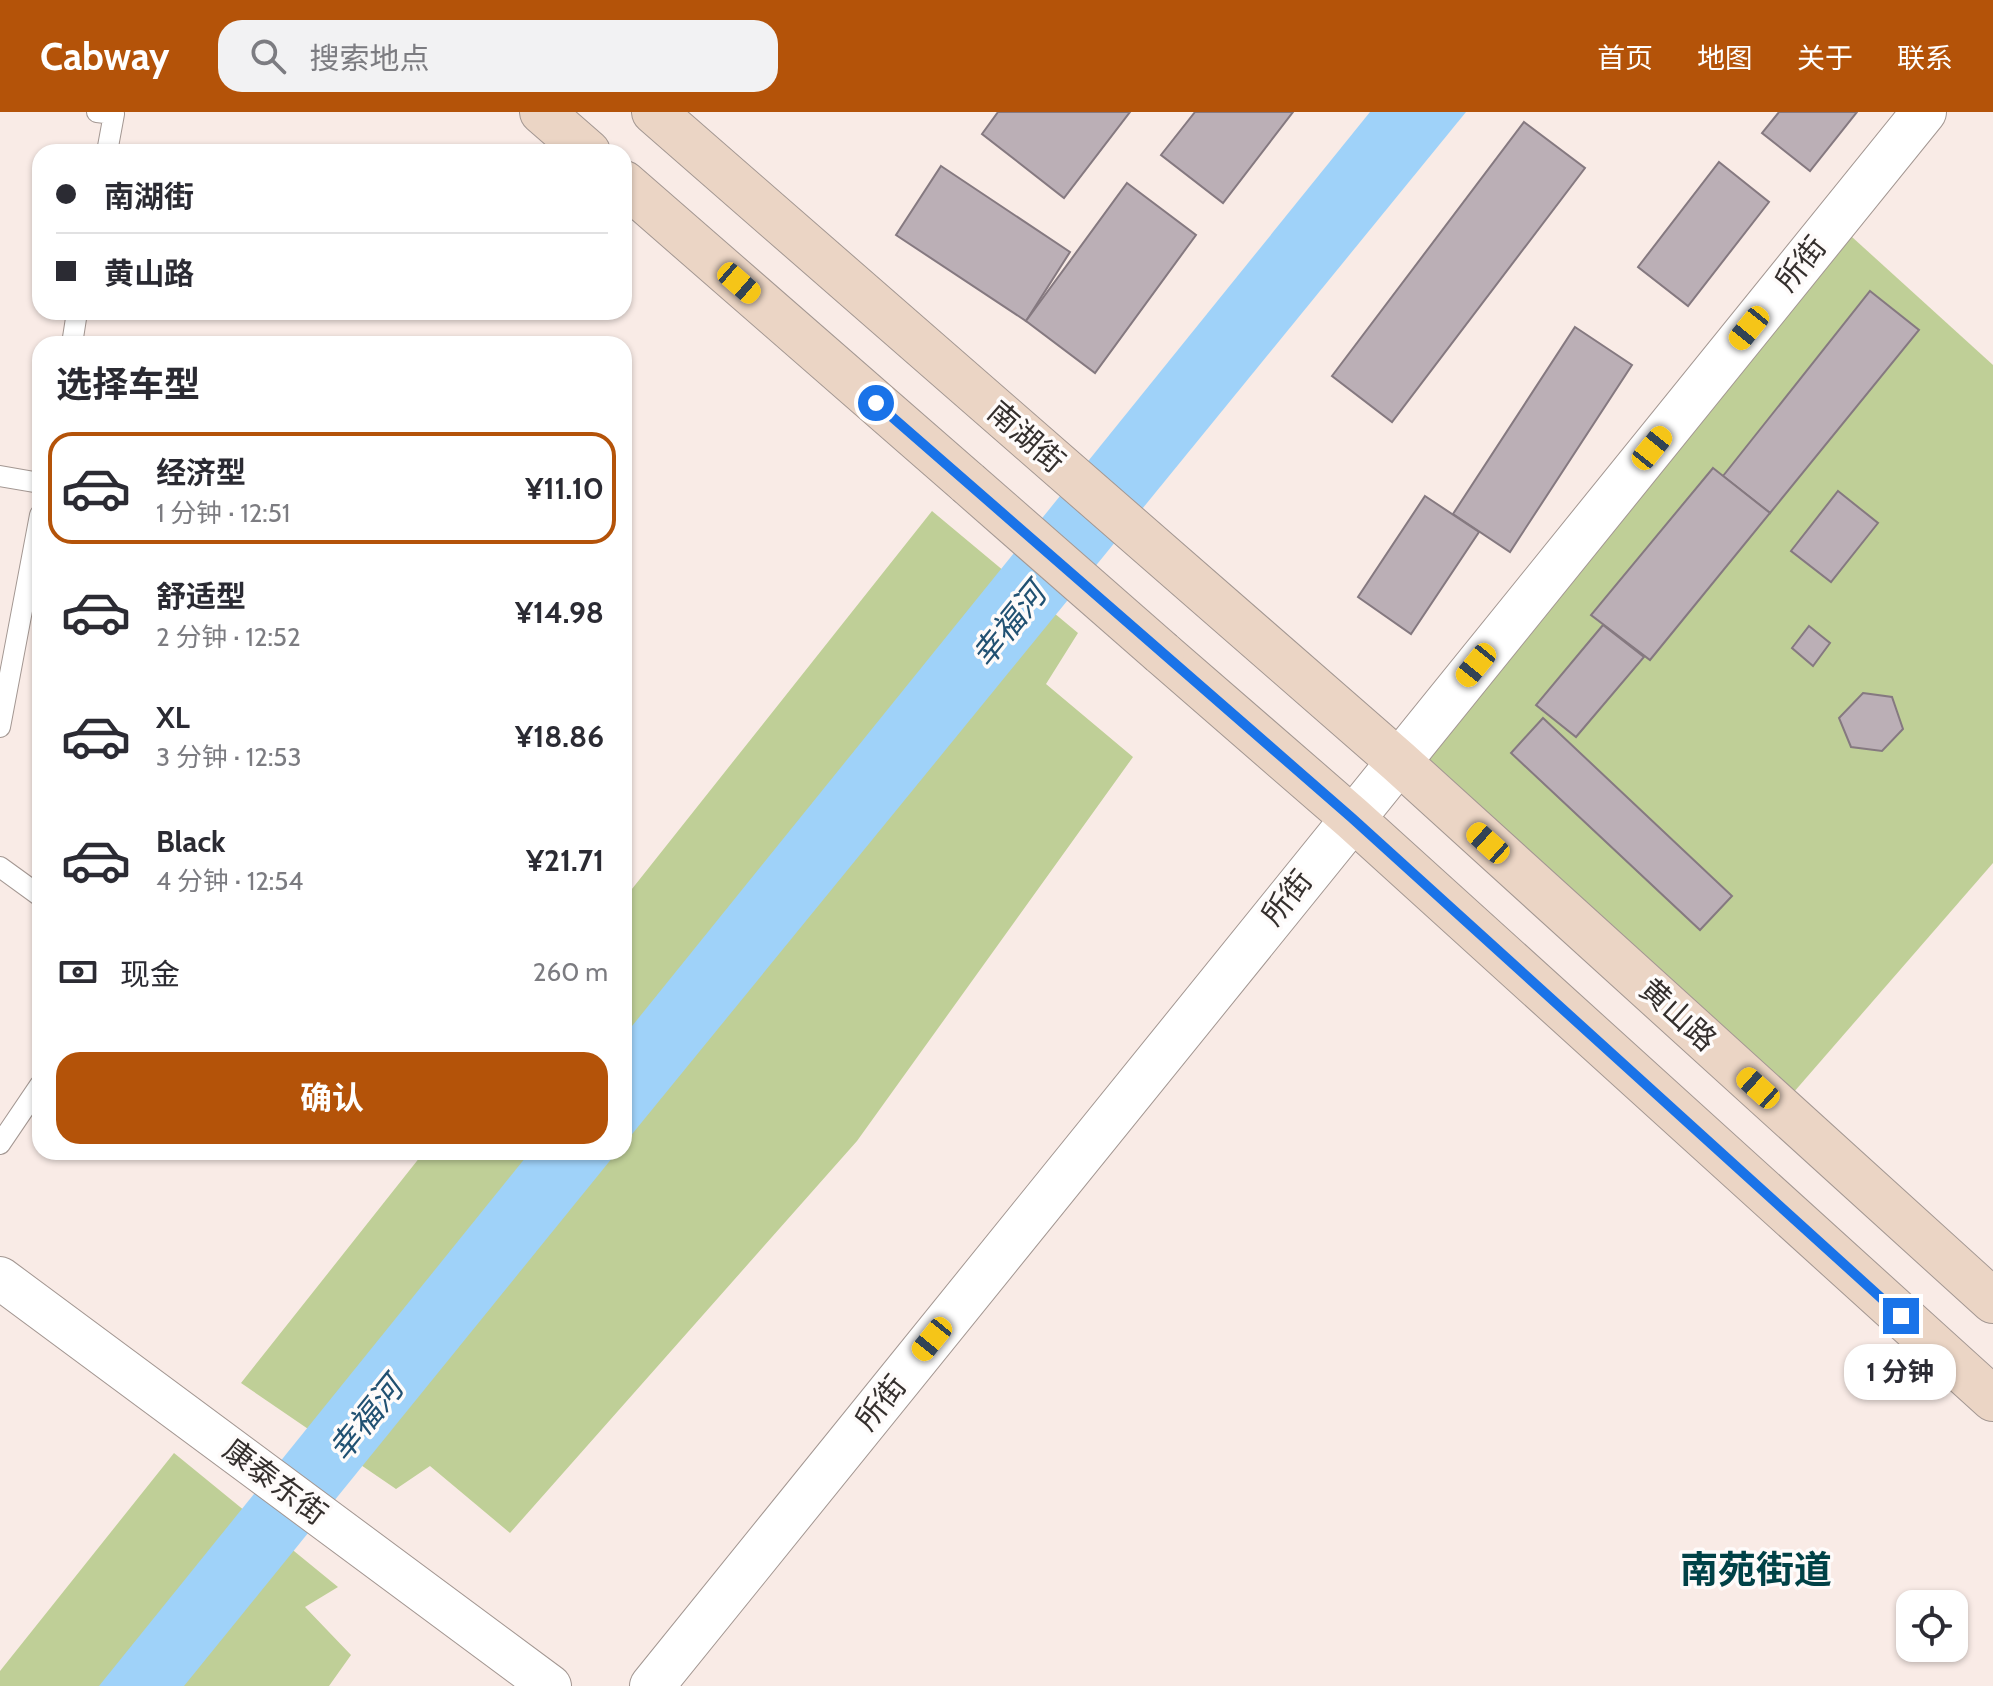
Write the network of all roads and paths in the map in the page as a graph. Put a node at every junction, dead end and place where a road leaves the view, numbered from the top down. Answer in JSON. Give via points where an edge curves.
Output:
{"nodes":[{"id":1,"x":97,"y":112,"type":"edge"},
{"id":2,"x":542,"y":112,"type":"edge"},
{"id":3,"x":654,"y":112,"type":"edge"},
{"id":4,"x":1924,"y":112,"type":"edge"},
{"id":5,"x":108,"y":144,"type":"edge"},
{"id":6,"x":579,"y":144,"type":"edge"},
{"id":7,"x":632,"y":190,"type":"edge"},
{"id":8,"x":0,"y":476,"type":"edge"},
{"id":9,"x":32,"y":482,"type":"edge"},
{"id":10,"x":32,"y":557,"type":"edge"},
{"id":11,"x":0,"y":727,"type":"edge"},
{"id":12,"x":1398,"y":761,"type":"junction"},
{"id":13,"x":1352,"y":818,"type":"junction"},
{"id":14,"x":0,"y":867,"type":"edge"},
{"id":15,"x":32,"y":890,"type":"edge"},
{"id":16,"x":32,"y":1097,"type":"edge"},
{"id":17,"x":0,"y":1144,"type":"edge"},
{"id":18,"x":0,"y":1278,"type":"edge"},
{"id":19,"x":1993,"y":1301,"type":"edge"},
{"id":20,"x":1993,"y":1399,"type":"edge"},
{"id":21,"x":550,"y":1686,"type":"edge"},
{"id":22,"x":652,"y":1686,"type":"edge"}],
"edges":[{"from":1,"to":5,"type":"lane","via":[[114,114]]},
{"from":2,"to":6,"type":"main road"},
{"from":3,"to":12,"type":"main road","name":"南湖街"},
{"from":4,"to":12,"type":"street","name":"所街"},
{"from":7,"to":13,"type":"main road","bridge":true},
{"from":8,"to":9,"type":"lane"},
{"from":10,"to":11,"type":"lane"},
{"from":12,"to":13,"type":"street","name":"所街"},
{"from":12,"to":19,"type":"main road","name":"黄山路"},
{"from":13,"to":20,"type":"main road"},
{"from":13,"to":22,"type":"street","name":"所街"},
{"from":14,"to":15,"type":"lane"},
{"from":16,"to":17,"type":"lane"},
{"from":18,"to":21,"type":"street","name":"康泰东街"}]}
